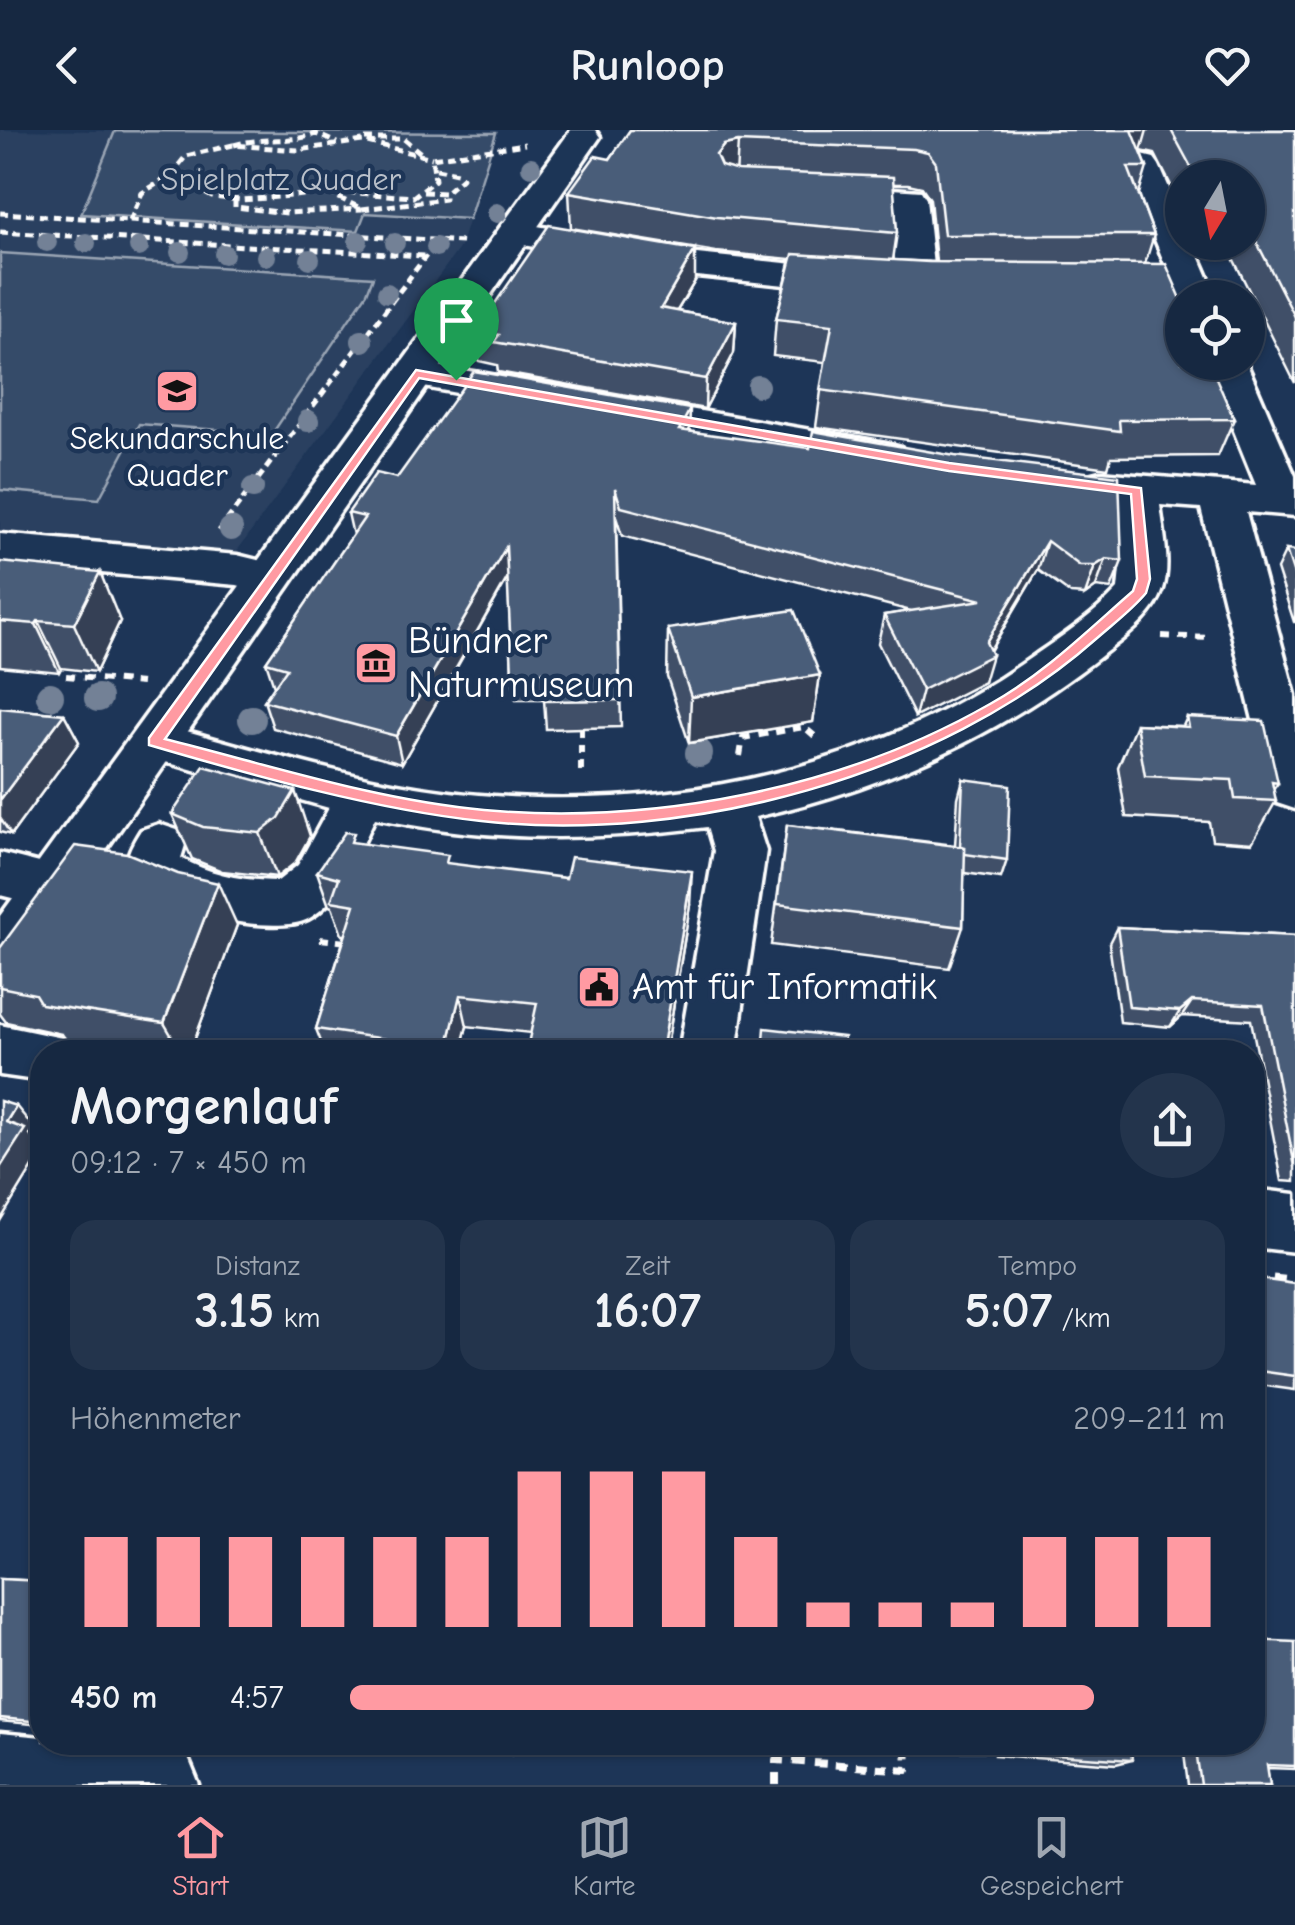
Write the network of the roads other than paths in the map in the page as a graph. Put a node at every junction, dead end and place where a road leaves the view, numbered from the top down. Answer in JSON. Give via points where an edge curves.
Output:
{"nodes":[{"id":1,"x":584,"y":134,"type":"edge"},
{"id":2,"x":1142,"y":166,"type":"edge"},
{"id":3,"x":793,"y":194,"type":"edge"},
{"id":4,"x":515,"y":233,"type":"junction"},
{"id":5,"x":1189,"y":280,"type":"edge"},
{"id":6,"x":1068,"y":288,"type":"edge"},
{"id":7,"x":1165,"y":290,"type":"edge"},
{"id":8,"x":416,"y":374,"type":"junction"},
{"id":9,"x":1234,"y":380,"type":"edge"},
{"id":10,"x":932,"y":464,"type":"edge"},
{"id":11,"x":1057,"y":480,"type":"edge"},
{"id":12,"x":1137,"y":490,"type":"junction"},
{"id":13,"x":1220,"y":497,"type":"junction"},
{"id":14,"x":1290,"y":502,"type":"edge"},
{"id":15,"x":0,"y":549,"type":"edge"},
{"id":16,"x":270,"y":578,"type":"junction"},
{"id":17,"x":154,"y":742,"type":"junction"},
{"id":18,"x":1295,"y":789,"type":"edge"},
{"id":19,"x":362,"y":794,"type":"junction"},
{"id":20,"x":725,"y":802,"type":"junction"},
{"id":21,"x":159,"y":845,"type":"dead end"},
{"id":22,"x":0,"y":874,"type":"edge"},
{"id":23,"x":52,"y":886,"type":"junction"},
{"id":24,"x":0,"y":960,"type":"edge"},
{"id":25,"x":710,"y":1040,"type":"edge"},
{"id":26,"x":0,"y":1050,"type":"edge"},
{"id":27,"x":30,"y":1054,"type":"edge"},
{"id":28,"x":1265,"y":1220,"type":"edge"},
{"id":29,"x":1295,"y":1223,"type":"edge"},
{"id":30,"x":0,"y":1771,"type":"edge"},
{"id":31,"x":161,"y":1785,"type":"edge"}],
"edges":[{"from":1,"to":4,"type":"street"},
{"from":2,"to":5,"type":"street","via":[[1148,212]]},
{"from":3,"to":4,"type":"street","via":[[908,199],[933,286],[686,264]]},
{"from":4,"to":8,"type":"street"},
{"from":6,"to":7,"type":"street"},
{"from":8,"to":10,"type":"street"},
{"from":8,"to":16,"type":"street"},
{"from":9,"to":14,"type":"street"},
{"from":11,"to":12,"type":"street"},
{"from":12,"to":13,"type":"street"},
{"from":12,"to":20,"type":"street","via":[[1140,593],[1048,674],[901,753],[823,781]]},
{"from":13,"to":14,"type":"street"},
{"from":13,"to":18,"type":"street"},
{"from":15,"to":16,"type":"street"},
{"from":16,"to":17,"type":"street"},
{"from":17,"to":19,"type":"street"},
{"from":17,"to":23,"type":"street"},
{"from":19,"to":20,"type":"street","via":[[441,810],[552,794],[633,815]]},
{"from":19,"to":21,"type":"street","via":[[317,880],[290,903],[255,902],[172,880],[157,870]]},
{"from":20,"to":25,"type":"street","via":[[740,851]]},
{"from":22,"to":23,"type":"street"},
{"from":23,"to":24,"type":"street"},
{"from":26,"to":27,"type":"street"},
{"from":28,"to":29,"type":"street"},
{"from":30,"to":31,"type":"street"}]}
